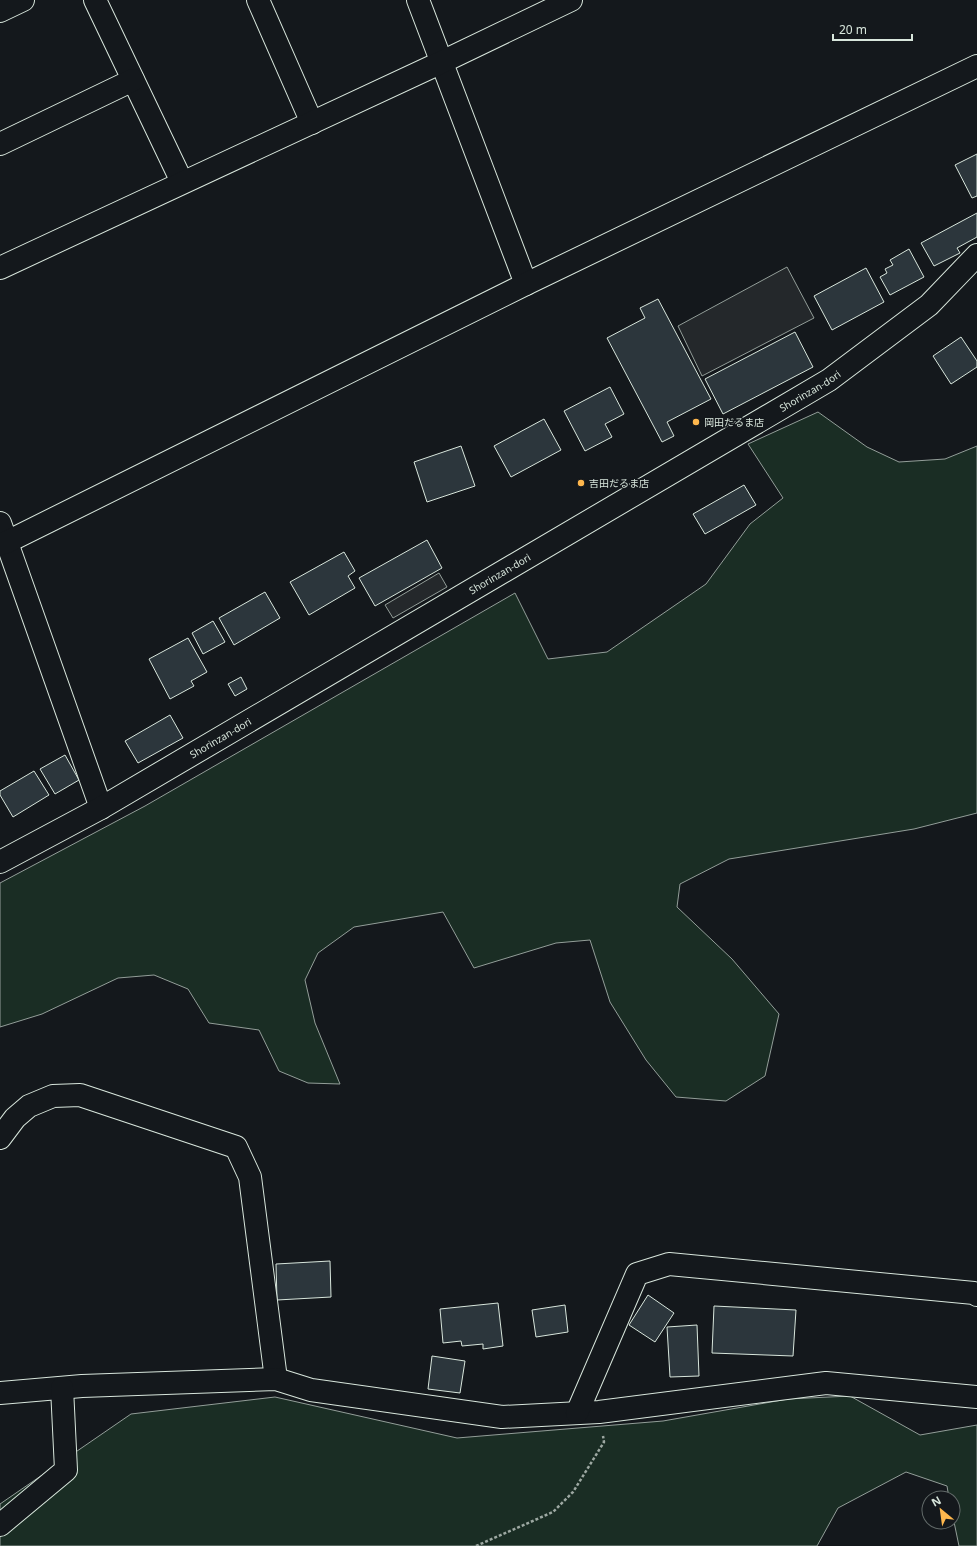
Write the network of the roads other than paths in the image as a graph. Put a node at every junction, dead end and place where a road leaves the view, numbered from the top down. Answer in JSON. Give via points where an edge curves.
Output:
{"nodes":[{"id":1,"x":23,"y":0,"type":"edge"},
{"id":2,"x":95,"y":0,"type":"edge"},
{"id":3,"x":258,"y":0,"type":"edge"},
{"id":4,"x":418,"y":0,"type":"edge"},
{"id":5,"x":571,"y":0,"type":"edge"},
{"id":6,"x":0,"y":11,"type":"edge"},
{"id":7,"x":442,"y":62,"type":"junction"},
{"id":8,"x":977,"y":66,"type":"edge"},
{"id":9,"x":133,"y":80,"type":"junction"},
{"id":10,"x":312,"y":123,"type":"junction"},
{"id":11,"x":0,"y":144,"type":"edge"},
{"id":12,"x":182,"y":182,"type":"junction"},
{"id":13,"x":977,"y":255,"type":"edge"},
{"id":14,"x":0,"y":268,"type":"edge"},
{"id":15,"x":526,"y":284,"type":"junction"},
{"id":16,"x":2,"y":536,"type":"edge"},
{"id":17,"x":101,"y":808,"type":"junction"},
{"id":18,"x":0,"y":862,"type":"edge"},
{"id":19,"x":0,"y":1138,"type":"edge"},
{"id":20,"x":977,"y":1295,"type":"edge"},
{"id":21,"x":276,"y":1379,"type":"junction"},
{"id":22,"x":62,"y":1388,"type":"junction"},
{"id":23,"x":0,"y":1393,"type":"edge"},
{"id":24,"x":977,"y":1397,"type":"edge"},
{"id":25,"x":577,"y":1413,"type":"junction"},
{"id":26,"x":0,"y":1525,"type":"edge"}],
"edges":[{"from":1,"to":6,"type":"street"},
{"from":2,"to":9,"type":"street"},
{"from":3,"to":10,"type":"street"},
{"from":4,"to":7,"type":"street"},
{"from":5,"to":7,"type":"street"},
{"from":7,"to":10,"type":"street"},
{"from":7,"to":15,"type":"street"},
{"from":8,"to":15,"type":"street"},
{"from":9,"to":11,"type":"street"},
{"from":9,"to":12,"type":"street"},
{"from":10,"to":12,"type":"street"},
{"from":12,"to":14,"type":"street"},
{"from":13,"to":17,"type":"street","name":"Shorinzan-dori","via":[[929,305],[829,380]]},
{"from":15,"to":16,"type":"street"},
{"from":16,"to":17,"type":"street"},
{"from":17,"to":18,"type":"street","name":"Shorinzan-dori"},
{"from":19,"to":21,"type":"street","via":[[15,1118],[29,1106],[53,1096],[80,1095],[236,1147],[250,1178]]},
{"from":20,"to":25,"type":"street","via":[[669,1264],[637,1274]]},
{"from":21,"to":22,"type":"street"},
{"from":21,"to":25,"type":"street","via":[[311,1390],[502,1417]]},
{"from":22,"to":23,"type":"street"},
{"from":22,"to":26,"type":"street","via":[[66,1470]]},
{"from":24,"to":25,"type":"street","via":[[826,1383]]}]}
